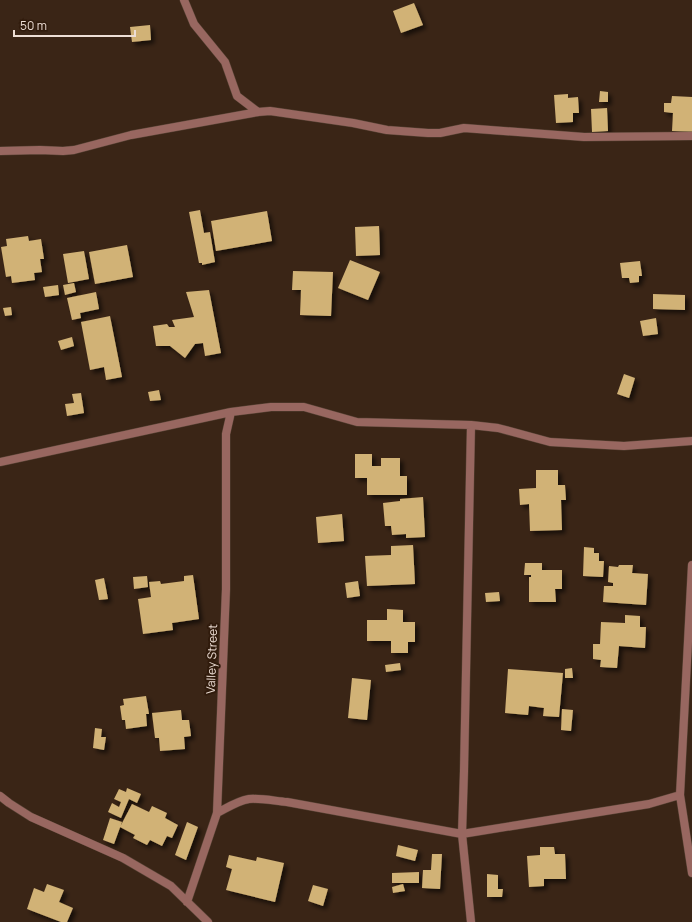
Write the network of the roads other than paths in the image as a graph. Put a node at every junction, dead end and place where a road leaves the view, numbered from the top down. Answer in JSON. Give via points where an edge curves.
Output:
{"nodes":[{"id":1,"x":184,"y":0,"type":"edge"},
{"id":2,"x":258,"y":112,"type":"junction"},
{"id":3,"x":692,"y":136,"type":"edge"},
{"id":4,"x":0,"y":151,"type":"edge"},
{"id":5,"x":231,"y":412,"type":"junction"},
{"id":6,"x":471,"y":425,"type":"junction"},
{"id":7,"x":692,"y":441,"type":"edge"},
{"id":8,"x":0,"y":462,"type":"edge"},
{"id":9,"x":692,"y":565,"type":"edge"},
{"id":10,"x":0,"y":796,"type":"edge"},
{"id":11,"x":680,"y":796,"type":"junction"},
{"id":12,"x":217,"y":813,"type":"junction"},
{"id":13,"x":462,"y":834,"type":"junction"},
{"id":14,"x":692,"y":873,"type":"edge"},
{"id":15,"x":187,"y":902,"type":"junction"},
{"id":16,"x":208,"y":922,"type":"edge"},
{"id":17,"x":471,"y":922,"type":"edge"}],
"edges":[{"from":1,"to":2,"type":"street","via":[[194,24],[226,62],[237,96]]},
{"from":2,"to":3,"type":"street","via":[[282,112],[387,130],[434,134],[464,128],[584,137]]},
{"from":2,"to":4,"type":"street","via":[[131,135],[74,150]]},
{"from":5,"to":6,"type":"street","via":[[271,407],[304,407],[357,422]]},
{"from":5,"to":8,"type":"street"},
{"from":5,"to":12,"type":"street","name":"Valley Street","via":[[226,434],[226,588]]},
{"from":6,"to":7,"type":"street","via":[[498,428],[550,442],[624,446]]},
{"from":6,"to":13,"type":"street"},
{"from":9,"to":11,"type":"street"},
{"from":10,"to":15,"type":"street","via":[[31,817],[123,858],[171,886]]},
{"from":11,"to":13,"type":"street","via":[[649,804]]},
{"from":11,"to":14,"type":"street"},
{"from":12,"to":13,"type":"street","via":[[249,799],[266,800]]},
{"from":12,"to":15,"type":"street","name":"Valley Street"},
{"from":13,"to":17,"type":"street"},
{"from":15,"to":16,"type":"street"}]}
